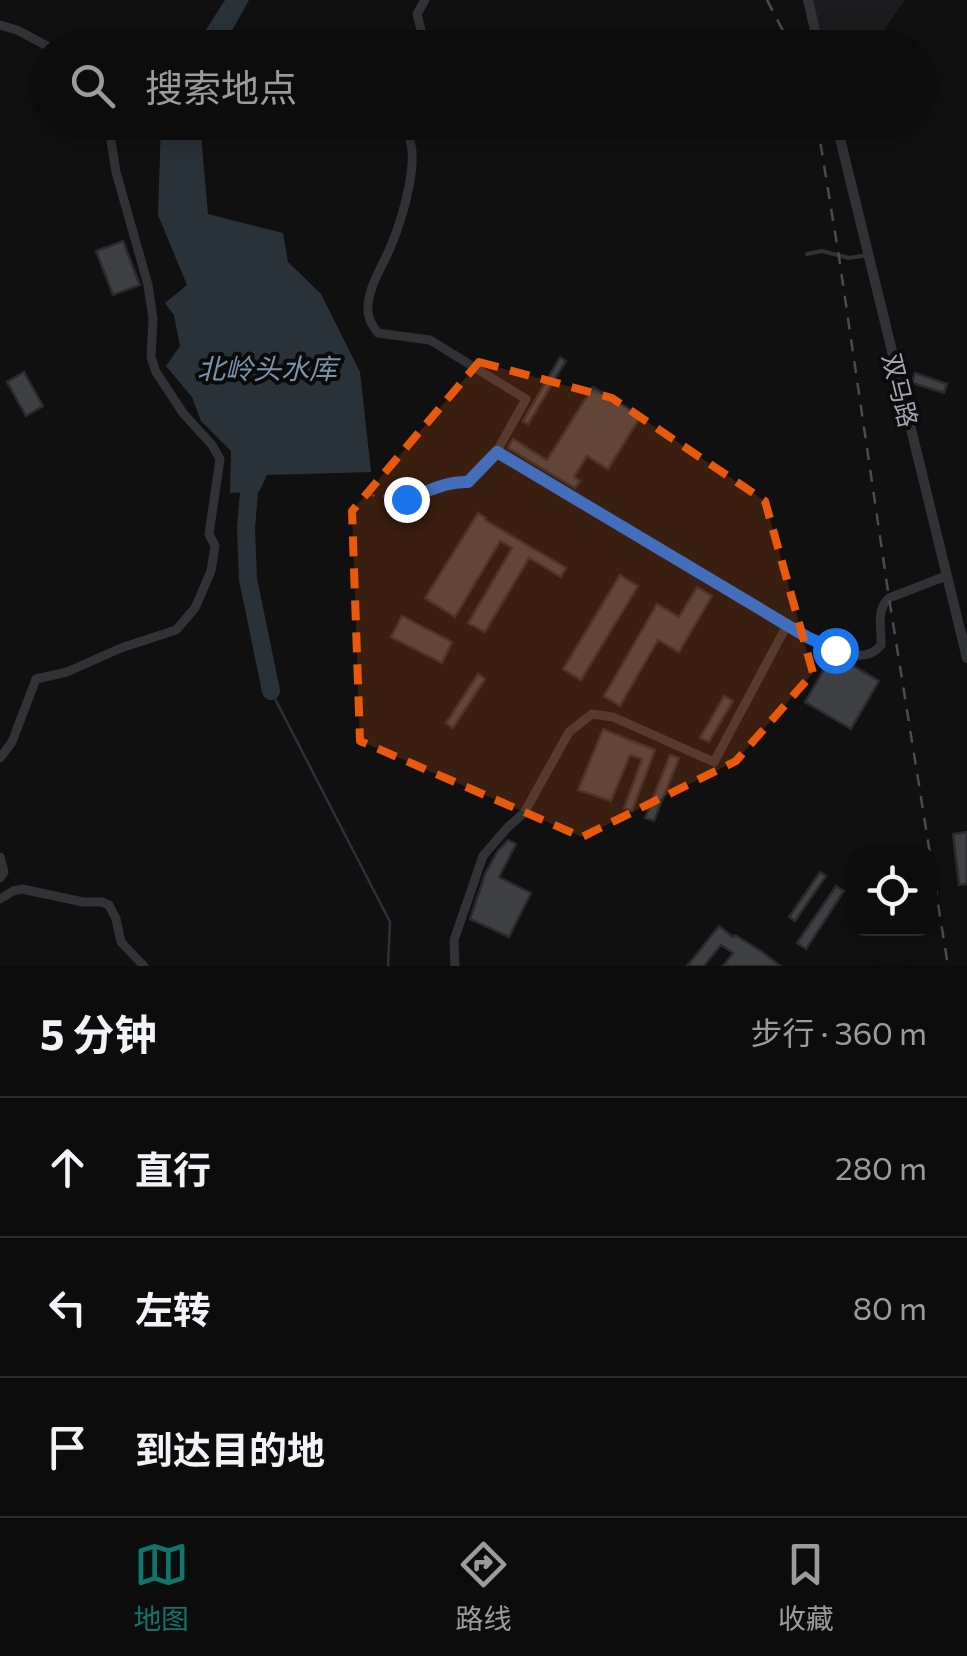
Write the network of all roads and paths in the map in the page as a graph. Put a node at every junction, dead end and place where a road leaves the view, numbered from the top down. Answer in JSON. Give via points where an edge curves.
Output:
{"nodes":[{"id":1,"x":425,"y":0,"type":"edge"},
{"id":2,"x":808,"y":0,"type":"edge"},
{"id":3,"x":0,"y":26,"type":"edge"},
{"id":4,"x":421,"y":30,"type":"edge"},
{"id":5,"x":814,"y":30,"type":"edge"},
{"id":6,"x":30,"y":37,"type":"edge"},
{"id":7,"x":111,"y":140,"type":"edge"},
{"id":8,"x":409,"y":140,"type":"edge"},
{"id":9,"x":840,"y":140,"type":"edge"},
{"id":10,"x":807,"y":254,"type":"dead end"},
{"id":11,"x":868,"y":255,"type":"junction"},
{"id":12,"x":497,"y":452,"type":"junction"},
{"id":13,"x":370,"y":495,"type":"dead end"},
{"id":14,"x":946,"y":576,"type":"junction"},
{"id":15,"x":787,"y":625,"type":"junction"},
{"id":16,"x":967,"y":658,"type":"edge"},
{"id":17,"x":0,"y":758,"type":"edge"},
{"id":18,"x":0,"y":857,"type":"edge"},
{"id":19,"x":0,"y":878,"type":"edge"},
{"id":20,"x":0,"y":899,"type":"edge"},
{"id":21,"x":144,"y":966,"type":"edge"},
{"id":22,"x":454,"y":966,"type":"edge"}],
"edges":[{"from":1,"to":4,"type":"street","via":[[417,14]]},
{"from":2,"to":5,"type":"street"},
{"from":3,"to":6,"type":"street"},
{"from":7,"to":17,"type":"street","via":[[148,285],[156,372],[220,459],[210,519],[211,571],[195,608],[176,630],[36,679]]},
{"from":8,"to":12,"type":"street","via":[[413,164],[369,300],[370,324],[378,333],[430,340],[526,399]]},
{"from":9,"to":11,"type":"street","name":"双马路"},
{"from":10,"to":11,"type":"lane"},
{"from":11,"to":14,"type":"street","name":"双马路"},
{"from":12,"to":13,"type":"path","via":[[468,482],[406,499]]},
{"from":12,"to":15,"type":"street"},
{"from":14,"to":15,"type":"street","via":[[883,604],[882,645],[869,656],[835,650]]},
{"from":14,"to":16,"type":"street","name":"双马路"},
{"from":15,"to":22,"type":"street","via":[[714,762],[613,717],[592,714],[569,732],[524,813],[483,856],[454,940]]},
{"from":18,"to":19,"type":"street"},
{"from":20,"to":21,"type":"street","via":[[22,889],[109,905],[121,942]]}]}
